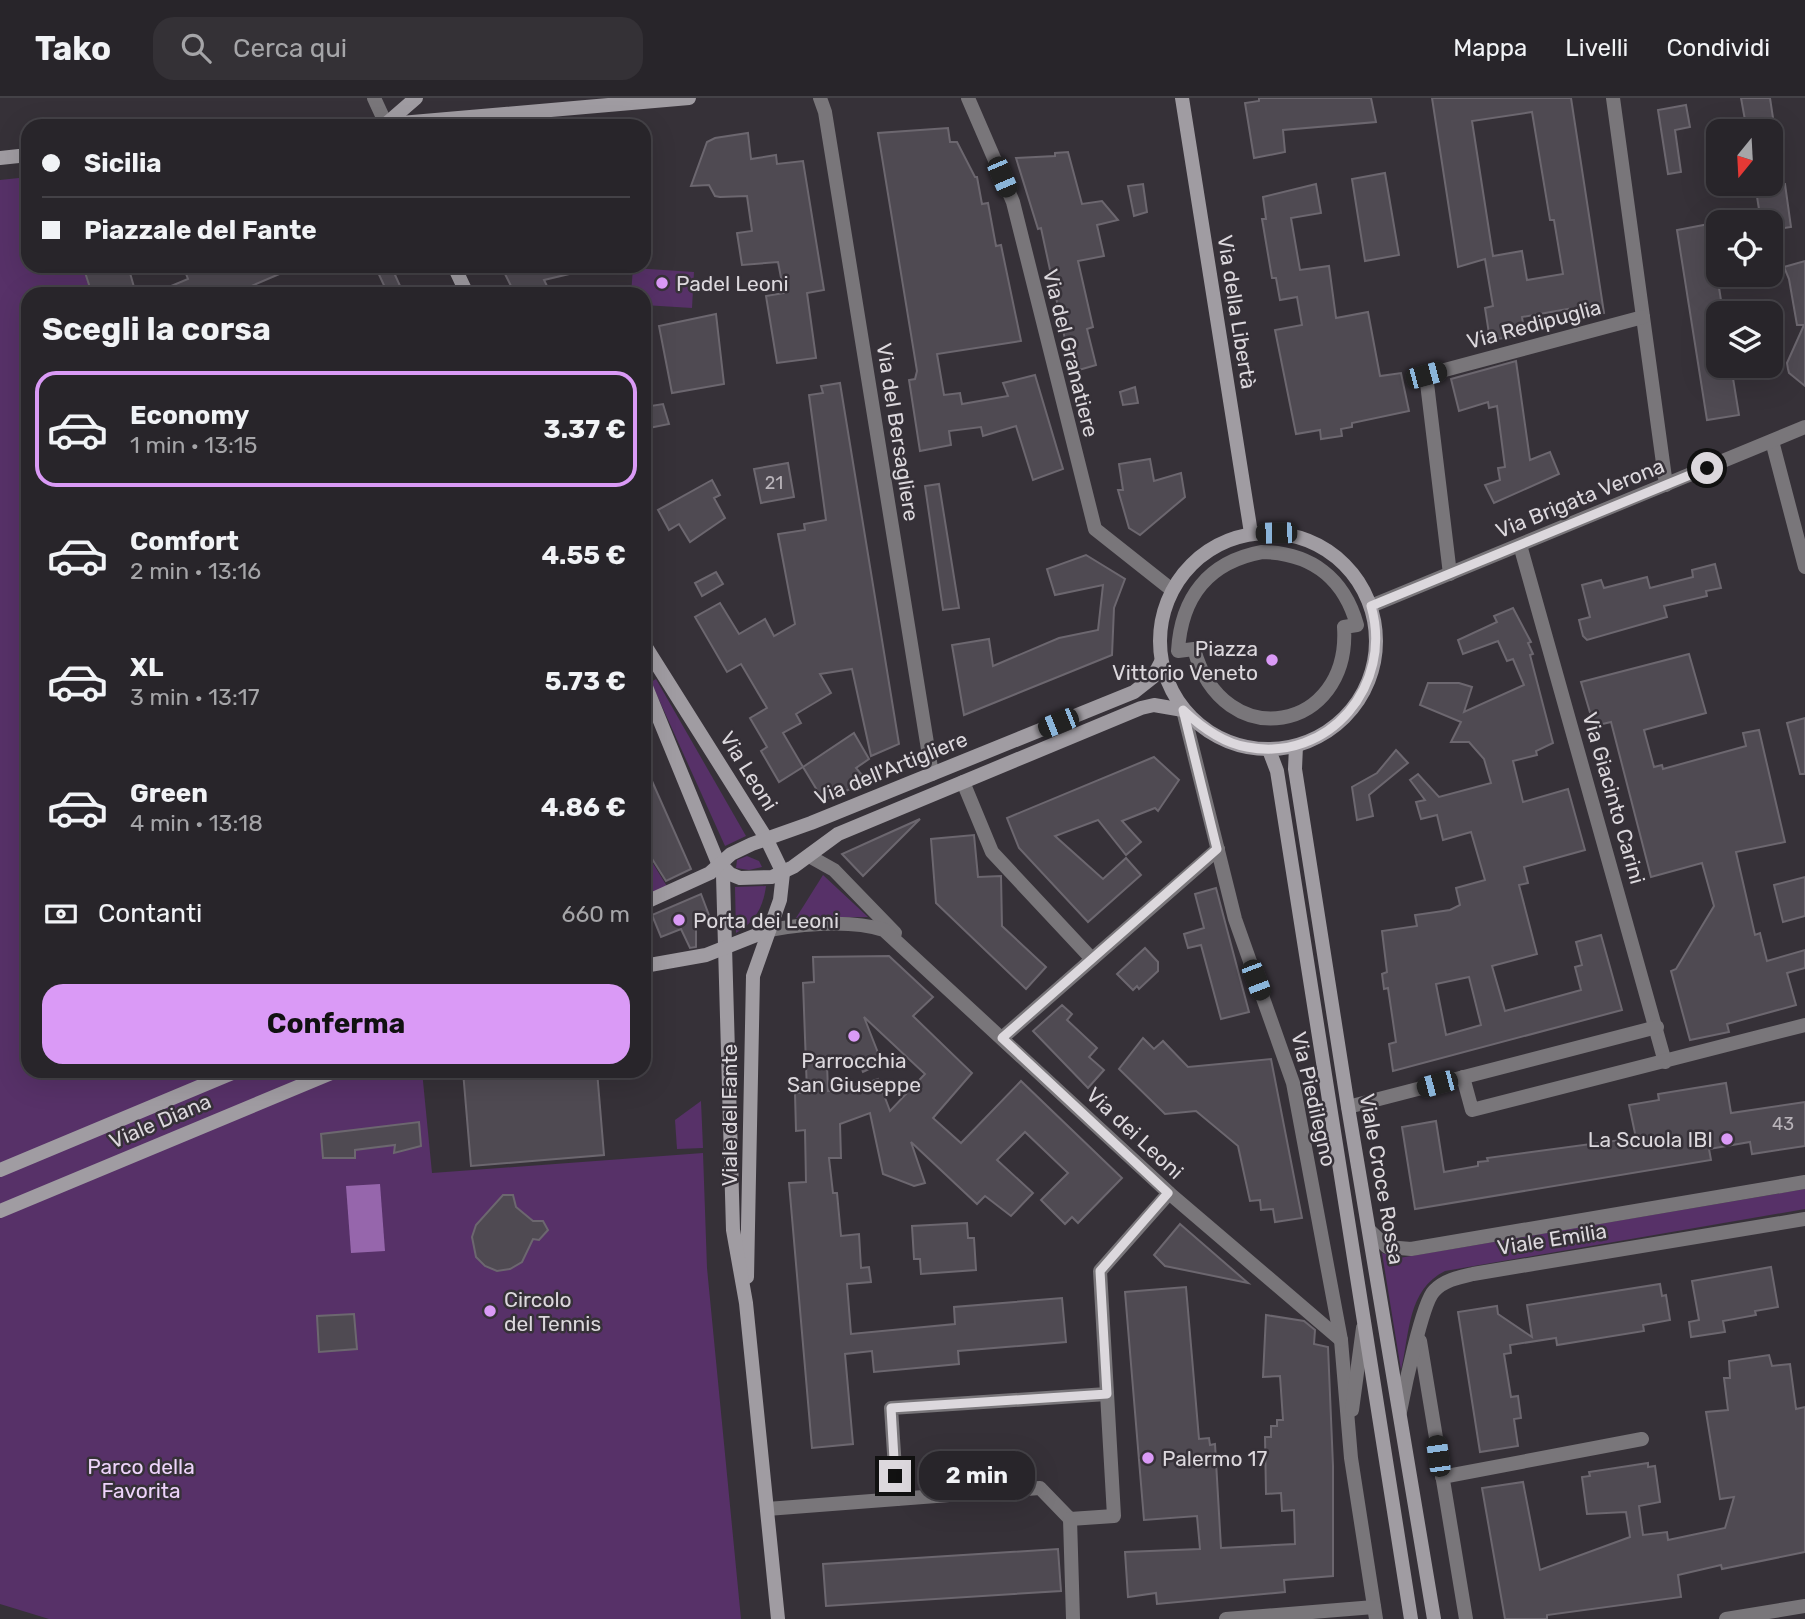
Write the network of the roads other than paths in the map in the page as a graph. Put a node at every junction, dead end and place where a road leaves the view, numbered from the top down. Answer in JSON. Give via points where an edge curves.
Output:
{"nodes":[{"id":1,"x":374,"y":98,"type":"edge"},
{"id":2,"x":416,"y":98,"type":"edge"},
{"id":3,"x":689,"y":98,"type":"edge"},
{"id":4,"x":820,"y":98,"type":"edge"},
{"id":5,"x":968,"y":98,"type":"edge"},
{"id":6,"x":1182,"y":98,"type":"edge"},
{"id":7,"x":1613,"y":98,"type":"edge"},
{"id":8,"x":554,"y":103,"type":"edge"},
{"id":9,"x":383,"y":119,"type":"edge"},
{"id":10,"x":393,"y":119,"type":"edge"},
{"id":11,"x":432,"y":119,"type":"edge"},
{"id":12,"x":21,"y":156,"type":"edge"},
{"id":13,"x":0,"y":158,"type":"edge"},
{"id":14,"x":1643,"y":317,"type":"junction"},
{"id":15,"x":1805,"y":427,"type":"edge"},
{"id":16,"x":1772,"y":441,"type":"junction"},
{"id":17,"x":1666,"y":485,"type":"junction"},
{"id":18,"x":1251,"y":533,"type":"junction"},
{"id":19,"x":1520,"y":545,"type":"junction"},
{"id":20,"x":1805,"y":567,"type":"edge"},
{"id":21,"x":1450,"y":574,"type":"junction"},
{"id":22,"x":1172,"y":590,"type":"junction"},
{"id":23,"x":1371,"y":606,"type":"junction"},
{"id":24,"x":1178,"y":651,"type":"joint"},
{"id":25,"x":651,"y":655,"type":"edge"},
{"id":26,"x":1161,"y":662,"type":"junction"},
{"id":27,"x":651,"y":699,"type":"edge"},
{"id":28,"x":1183,"y":710,"type":"junction"},
{"id":29,"x":1296,"y":746,"type":"junction"},
{"id":30,"x":1269,"y":750,"type":"junction"},
{"id":31,"x":932,"y":774,"type":"junction"},
{"id":32,"x":963,"y":782,"type":"junction"},
{"id":33,"x":750,"y":813,"type":"junction"},
{"id":34,"x":811,"y":823,"type":"junction"},
{"id":35,"x":766,"y":838,"type":"junction"},
{"id":36,"x":740,"y":849,"type":"junction"},
{"id":37,"x":1217,"y":849,"type":"junction"},
{"id":38,"x":809,"y":856,"type":"junction"},
{"id":39,"x":720,"y":864,"type":"junction"},
{"id":40,"x":781,"y":868,"type":"junction"},
{"id":41,"x":651,"y":900,"type":"edge"},
{"id":42,"x":780,"y":900,"type":"junction"},
{"id":43,"x":769,"y":930,"type":"junction"},
{"id":44,"x":726,"y":948,"type":"junction"},
{"id":45,"x":907,"y":948,"type":"junction"},
{"id":46,"x":1092,"y":959,"type":"junction"},
{"id":47,"x":651,"y":964,"type":"edge"},
{"id":48,"x":1805,"y":1025,"type":"edge"},
{"id":49,"x":1657,"y":1027,"type":"junction"},
{"id":50,"x":1002,"y":1038,"type":"junction"},
{"id":51,"x":1665,"y":1062,"type":"junction"},
{"id":52,"x":1463,"y":1077,"type":"junction"},
{"id":53,"x":220,"y":1078,"type":"edge"},
{"id":54,"x":319,"y":1078,"type":"edge"},
{"id":55,"x":1348,"y":1107,"type":"junction"},
{"id":56,"x":0,"y":1170,"type":"edge"},
{"id":57,"x":1805,"y":1182,"type":"edge"},
{"id":58,"x":1168,"y":1193,"type":"junction"},
{"id":59,"x":0,"y":1211,"type":"edge"},
{"id":60,"x":1805,"y":1219,"type":"edge"},
{"id":61,"x":1369,"y":1230,"type":"junction"},
{"id":62,"x":746,"y":1303,"type":"junction"},
{"id":63,"x":1363,"y":1328,"type":"junction"},
{"id":64,"x":1419,"y":1335,"type":"junction"},
{"id":65,"x":1341,"y":1340,"type":"junction"},
{"id":66,"x":1107,"y":1394,"type":"junction"},
{"id":67,"x":1400,"y":1412,"type":"junction"},
{"id":68,"x":1349,"y":1436,"type":"junction"},
{"id":69,"x":1642,"y":1440,"type":"dead end"},
{"id":70,"x":1442,"y":1477,"type":"junction"},
{"id":71,"x":897,"y":1499,"type":"junction"},
{"id":72,"x":766,"y":1509,"type":"junction"},
{"id":73,"x":1070,"y":1519,"type":"junction"},
{"id":74,"x":1805,"y":1606,"type":"edge"},
{"id":75,"x":1375,"y":1613,"type":"edge"},
{"id":76,"x":778,"y":1619,"type":"edge"},
{"id":77,"x":1073,"y":1619,"type":"edge"},
{"id":78,"x":1226,"y":1619,"type":"edge"},
{"id":79,"x":1411,"y":1619,"type":"edge"},
{"id":80,"x":1434,"y":1619,"type":"edge"},
{"id":81,"x":1466,"y":1619,"type":"edge"},
{"id":82,"x":1726,"y":1619,"type":"edge"}],
"edges":[{"from":1,"to":9,"type":"street"},
{"from":2,"to":10,"type":"street"},
{"from":3,"to":8,"type":"street"},
{"from":4,"to":31,"type":"street","name":"Via del Bersagliere"},
{"from":5,"to":22,"type":"street","name":"Via del Granatiere","via":[[1013,202],[1095,529]]},
{"from":6,"to":18,"type":"street","name":"Via della Libertà"},
{"from":7,"to":14,"type":"street"},
{"from":8,"to":11,"type":"street"},
{"from":12,"to":13,"type":"street"},
{"from":14,"to":17,"type":"street"},
{"from":14,"to":21,"type":"street","name":"Via Redipuglia","via":[[1426,375]]},
{"from":15,"to":16,"type":"street","name":"Via Brigata Verona"},
{"from":16,"to":17,"type":"street","name":"Via Brigata Verona"},
{"from":16,"to":20,"type":"street"},
{"from":17,"to":19,"type":"street","name":"Via Brigata Verona"},
{"from":18,"to":22,"type":"street","via":[[1204,553]]},
{"from":18,"to":23,"type":"street","via":[[1306,539],[1332,553],[1353,573]]},
{"from":19,"to":21,"type":"street","name":"Via Brigata Verona"},
{"from":19,"to":49,"type":"street","name":"Via Giacinto Carini"},
{"from":21,"to":23,"type":"street","name":"Via Brigata Verona"},
{"from":22,"to":26,"type":"street","via":[[1160,627]]},
{"from":23,"to":29,"type":"street","via":[[1377,645],[1365,691],[1334,728]]},
{"from":24,"to":24,"type":"street","via":[[1182,616],[1196,589],[1219,568],[1262,552],[1292,555],[1321,568],[1343,589],[1357,625],[1344,627],[1343,661],[1329,689],[1305,709],[1279,717],[1257,717],[1227,706],[1205,683],[1194,649]]},
{"from":25,"to":33,"type":"street","name":"Via Leoni"},
{"from":26,"to":28,"type":"street","via":[[1173,697]]},
{"from":26,"to":31,"type":"street","name":"Via dell'Artigliere","via":[[1153,677],[1134,692]]},
{"from":27,"to":39,"type":"street"},
{"from":28,"to":30,"type":"street","via":[[1217,737]]},
{"from":28,"to":32,"type":"street","name":"Via dell'Artigliere","via":[[1154,705],[1141,708]]},
{"from":28,"to":37,"type":"street","name":"Via Piedilegno"},
{"from":29,"to":30,"type":"street"},
{"from":29,"to":55,"type":"street","name":"Viale Croce Rossa"},
{"from":30,"to":63,"type":"street","name":"Viale Croce Rossa","via":[[1278,771]]},
{"from":31,"to":34,"type":"street","name":"Via dell'Artigliere"},
{"from":32,"to":38,"type":"street","name":"Via dell'Artigliere","via":[[838,834]]},
{"from":32,"to":46,"type":"street","via":[[992,852]]},
{"from":33,"to":34,"type":"street","via":[[779,826]]},
{"from":33,"to":35,"type":"street","name":"Via Leoni"},
{"from":34,"to":35,"type":"street","name":"Via dell'Artigliere"},
{"from":35,"to":36,"type":"street","name":"Via dell'Artigliere"},
{"from":35,"to":40,"type":"street","name":"Via Leoni"},
{"from":36,"to":39,"type":"street","name":"Via dell'Artigliere"},
{"from":36,"to":40,"type":"street","via":[[762,851]]},
{"from":37,"to":46,"type":"street"},
{"from":37,"to":65,"type":"street","name":"Via Piedilegno","via":[[1235,919],[1293,1083]]},
{"from":38,"to":40,"type":"street","name":"Via dell'Artigliere"},
{"from":38,"to":42,"type":"street","name":"Via dell'Artigliere"},
{"from":38,"to":45,"type":"street","via":[[834,870]]},
{"from":39,"to":40,"type":"street","name":"Via dell'Artigliere","via":[[730,874],[746,879],[763,879]]},
{"from":39,"to":41,"type":"street","via":[[702,878]]},
{"from":39,"to":44,"type":"street"},
{"from":40,"to":42,"type":"street"},
{"from":42,"to":43,"type":"street"},
{"from":43,"to":44,"type":"street"},
{"from":43,"to":45,"type":"street","via":[[868,925],[884,930]]},
{"from":43,"to":62,"type":"street","name":"Viale del Fante","via":[[752,976]]},
{"from":44,"to":47,"type":"street"},
{"from":44,"to":62,"type":"street","name":"Viale del Fante","via":[[733,1230]]},
{"from":45,"to":50,"type":"street","name":"Via dei Leoni"},
{"from":46,"to":50,"type":"street"},
{"from":48,"to":51,"type":"street"},
{"from":49,"to":51,"type":"street","name":"Via Giacinto Carini"},
{"from":49,"to":52,"type":"street"},
{"from":50,"to":58,"type":"street","name":"Via dei Leoni"},
{"from":51,"to":52,"type":"street","via":[[1472,1110]]},
{"from":52,"to":55,"type":"street"},
{"from":53,"to":56,"type":"street","name":"Viale Diana"},
{"from":54,"to":59,"type":"street","name":"Viale Diana"},
{"from":55,"to":61,"type":"street","name":"Viale Croce Rossa"},
{"from":57,"to":61,"type":"street","name":"Viale Emilia","via":[[1411,1249],[1387,1247]]},
{"from":58,"to":65,"type":"street","name":"Via dei Leoni"},
{"from":58,"to":66,"type":"street","via":[[1100,1271]]},
{"from":60,"to":64,"type":"street","name":"Viale Emilia","via":[[1458,1277],[1434,1291],[1423,1312]]},
{"from":61,"to":67,"type":"street","name":"Viale Croce Rossa"},
{"from":62,"to":72,"type":"street","name":"Viale del Fante"},
{"from":63,"to":68,"type":"street","name":"Viale Croce Rossa"},
{"from":63,"to":79,"type":"street","name":"Viale Croce Rossa"},
{"from":64,"to":67,"type":"street","name":"Viale Emilia"},
{"from":64,"to":70,"type":"street"},
{"from":65,"to":68,"type":"street","name":"Viale Croce Rossa"},
{"from":66,"to":71,"type":"street","via":[[891,1408]]},
{"from":66,"to":73,"type":"street","via":[[1114,1516]]},
{"from":67,"to":80,"type":"street","name":"Viale Croce Rossa"},
{"from":68,"to":75,"type":"street","name":"Viale Croce Rossa"},
{"from":69,"to":70,"type":"street"},
{"from":70,"to":81,"type":"street"},
{"from":71,"to":72,"type":"street"},
{"from":71,"to":73,"type":"street","via":[[1040,1488]]},
{"from":72,"to":76,"type":"street","name":"Viale del Fante"},
{"from":73,"to":77,"type":"street"},
{"from":74,"to":82,"type":"street"},
{"from":75,"to":78,"type":"street"}]}
